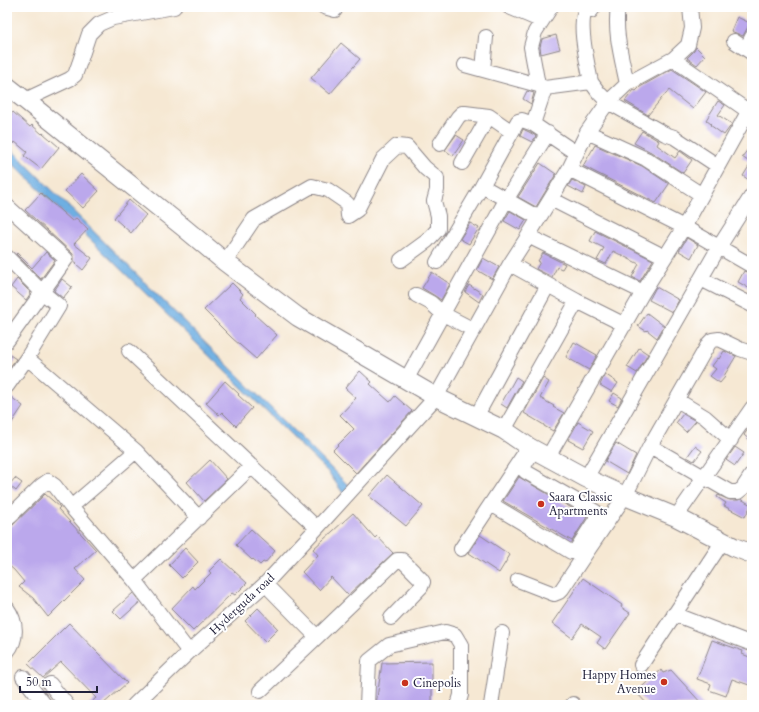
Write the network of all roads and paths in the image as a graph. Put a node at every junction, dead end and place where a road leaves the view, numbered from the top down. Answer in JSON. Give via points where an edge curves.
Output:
{"nodes":[{"id":1,"x":174,"y":7,"type":"edge"},
{"id":2,"x":509,"y":7,"type":"edge"},
{"id":3,"x":551,"y":7,"type":"edge"},
{"id":4,"x":594,"y":7,"type":"edge"},
{"id":5,"x":618,"y":7,"type":"edge"},
{"id":6,"x":690,"y":7,"type":"edge"},
{"id":7,"x":542,"y":20,"type":"junction"},
{"id":8,"x":486,"y":37,"type":"dead end"},
{"id":9,"x":734,"y":41,"type":"dead end"},
{"id":10,"x":750,"y":46,"type":"edge"},
{"id":11,"x":673,"y":59,"type":"junction"},
{"id":12,"x":465,"y":65,"type":"dead end"},
{"id":13,"x":483,"y":70,"type":"junction"},
{"id":14,"x":591,"y":82,"type":"junction"},
{"id":15,"x":627,"y":84,"type":"junction"},
{"id":16,"x":7,"y":86,"type":"edge"},
{"id":17,"x":542,"y":86,"type":"junction"},
{"id":18,"x":26,"y":100,"type":"junction"},
{"id":19,"x":608,"y":102,"type":"junction"},
{"id":20,"x":749,"y":114,"type":"edge"},
{"id":21,"x":489,"y":116,"type":"junction"},
{"id":22,"x":533,"y":124,"type":"junction"},
{"id":23,"x":512,"y":132,"type":"junction"},
{"id":24,"x":587,"y":132,"type":"junction"},
{"id":25,"x":548,"y":133,"type":"junction"},
{"id":26,"x":440,"y":144,"type":"dead end"},
{"id":27,"x":576,"y":153,"type":"junction"},
{"id":28,"x":462,"y":163,"type":"dead end"},
{"id":29,"x":718,"y":166,"type":"junction"},
{"id":30,"x":568,"y":169,"type":"junction"},
{"id":31,"x":482,"y":186,"type":"junction"},
{"id":32,"x":702,"y":195,"type":"junction"},
{"id":33,"x":752,"y":195,"type":"edge"},
{"id":34,"x":551,"y":199,"type":"junction"},
{"id":35,"x":506,"y":200,"type":"junction"},
{"id":36,"x":7,"y":206,"type":"edge"},
{"id":37,"x":747,"y":214,"type":"edge"},
{"id":38,"x":539,"y":218,"type":"junction"},
{"id":39,"x":684,"y":227,"type":"junction"},
{"id":40,"x":528,"y":236,"type":"junction"},
{"id":41,"x":719,"y":247,"type":"junction"},
{"id":42,"x":7,"y":257,"type":"edge"},
{"id":43,"x":665,"y":257,"type":"junction"},
{"id":44,"x":401,"y":260,"type":"dead end"},
{"id":45,"x":225,"y":262,"type":"junction"},
{"id":46,"x":437,"y":262,"type":"dead end"},
{"id":47,"x":510,"y":264,"type":"junction"},
{"id":48,"x":752,"y":266,"type":"edge"},
{"id":49,"x":701,"y":279,"type":"junction"},
{"id":50,"x":548,"y":285,"type":"junction"},
{"id":51,"x":42,"y":292,"type":"junction"},
{"id":52,"x":643,"y":292,"type":"junction"},
{"id":53,"x":416,"y":295,"type":"dead end"},
{"id":54,"x":577,"y":302,"type":"junction"},
{"id":55,"x":752,"y":305,"type":"edge"},
{"id":56,"x":443,"y":314,"type":"junction"},
{"id":57,"x":624,"y":325,"type":"junction"},
{"id":58,"x":474,"y":330,"type":"junction"},
{"id":59,"x":7,"y":341,"type":"edge"},
{"id":60,"x":129,"y":351,"type":"dead end"},
{"id":61,"x":752,"y":353,"type":"edge"},
{"id":62,"x":27,"y":358,"type":"junction"},
{"id":63,"x":406,"y":380,"type":"junction"},
{"id":64,"x":7,"y":386,"type":"edge"},
{"id":65,"x":436,"y":397,"type":"junction"},
{"id":66,"x":677,"y":400,"type":"junction"},
{"id":67,"x":752,"y":408,"type":"edge"},
{"id":68,"x":476,"y":417,"type":"junction"},
{"id":69,"x":504,"y":430,"type":"junction"},
{"id":70,"x":731,"y":440,"type":"junction"},
{"id":71,"x":650,"y":446,"type":"junction"},
{"id":72,"x":136,"y":451,"type":"junction"},
{"id":73,"x":537,"y":451,"type":"junction"},
{"id":74,"x":251,"y":467,"type":"junction"},
{"id":75,"x":752,"y":474,"type":"edge"},
{"id":76,"x":704,"y":477,"type":"junction"},
{"id":77,"x":586,"y":478,"type":"junction"},
{"id":78,"x":625,"y":496,"type":"junction"},
{"id":79,"x":491,"y":504,"type":"junction"},
{"id":80,"x":70,"y":507,"type":"junction"},
{"id":81,"x":676,"y":517,"type":"junction"},
{"id":82,"x":198,"y":518,"type":"junction"},
{"id":83,"x":7,"y":519,"type":"edge"},
{"id":84,"x":317,"y":528,"type":"junction"},
{"id":85,"x":723,"y":541,"type":"junction"},
{"id":86,"x":460,"y":549,"type":"dead end"},
{"id":87,"x":752,"y":554,"type":"edge"},
{"id":88,"x":134,"y":580,"type":"junction"},
{"id":89,"x":518,"y":580,"type":"dead end"},
{"id":90,"x":265,"y":584,"type":"junction"},
{"id":91,"x":7,"y":608,"type":"edge"},
{"id":92,"x":674,"y":614,"type":"junction"},
{"id":93,"x":391,"y":618,"type":"dead end"},
{"id":94,"x":502,"y":633,"type":"dead end"},
{"id":95,"x":317,"y":637,"type":"junction"},
{"id":96,"x":752,"y":644,"type":"edge"},
{"id":97,"x":7,"y":652,"type":"edge"},
{"id":98,"x":189,"y":652,"type":"junction"},
{"id":99,"x":641,"y":664,"type":"dead end"},
{"id":100,"x":22,"y":678,"type":"dead end"},
{"id":101,"x":50,"y":684,"type":"dead end"},
{"id":102,"x":260,"y":691,"type":"dead end"},
{"id":103,"x":45,"y":705,"type":"edge"},
{"id":104,"x":67,"y":705,"type":"edge"},
{"id":105,"x":134,"y":705,"type":"edge"},
{"id":106,"x":367,"y":705,"type":"edge"},
{"id":107,"x":458,"y":705,"type":"edge"},
{"id":108,"x":491,"y":705,"type":"edge"}],
"edges":[{"from":1,"to":18,"type":"street","via":[[113,18],[99,24],[89,34],[75,75]]},
{"from":2,"to":7,"type":"street"},
{"from":3,"to":7,"type":"street"},
{"from":4,"to":14,"type":"street","via":[[584,13],[582,35]]},
{"from":5,"to":15,"type":"street","via":[[618,34]]},
{"from":6,"to":11,"type":"street","name":"Hyderguda road","via":[[692,28],[688,45]]},
{"from":7,"to":17,"type":"street","via":[[531,47]]},
{"from":8,"to":13,"type":"street"},
{"from":9,"to":10,"type":"street"},
{"from":11,"to":15,"type":"street","name":"Hyderguda road"},
{"from":11,"to":20,"type":"street"},
{"from":12,"to":13,"type":"street"},
{"from":13,"to":17,"type":"street"},
{"from":14,"to":17,"type":"street"},
{"from":14,"to":19,"type":"street"},
{"from":15,"to":19,"type":"street","name":"Hyderguda road"},
{"from":16,"to":18,"type":"main road"},
{"from":17,"to":22,"type":"street"},
{"from":18,"to":45,"type":"main road"},
{"from":19,"to":24,"type":"street","name":"Hyderguda road"},
{"from":19,"to":29,"type":"street","via":[[674,137]]},
{"from":20,"to":29,"type":"street"},
{"from":21,"to":23,"type":"street"},
{"from":21,"to":26,"type":"street","via":[[462,113]]},
{"from":21,"to":28,"type":"street"},
{"from":22,"to":23,"type":"street","via":[[520,120]]},
{"from":22,"to":25,"type":"street"},
{"from":23,"to":31,"type":"street"},
{"from":24,"to":27,"type":"street","name":"Hyderguda road"},
{"from":24,"to":32,"type":"street","via":[[646,159]]},
{"from":25,"to":27,"type":"street"},
{"from":25,"to":35,"type":"street"},
{"from":27,"to":30,"type":"street","name":"Hyderguda road"},
{"from":29,"to":32,"type":"street"},
{"from":30,"to":34,"type":"street","name":"Hyderguda road"},
{"from":30,"to":39,"type":"street"},
{"from":31,"to":35,"type":"street"},
{"from":31,"to":46,"type":"street"},
{"from":32,"to":39,"type":"street"},
{"from":33,"to":37,"type":"street"},
{"from":34,"to":38,"type":"street","name":"Hyderguda road"},
{"from":34,"to":43,"type":"street"},
{"from":35,"to":38,"type":"street"},
{"from":35,"to":56,"type":"street"},
{"from":36,"to":51,"type":"street","via":[[66,259]]},
{"from":37,"to":41,"type":"street"},
{"from":38,"to":40,"type":"street","name":"Hyderguda road"},
{"from":39,"to":41,"type":"street"},
{"from":39,"to":43,"type":"street"},
{"from":40,"to":47,"type":"street","name":"Hyderguda road"},
{"from":40,"to":52,"type":"street"},
{"from":41,"to":48,"type":"street"},
{"from":41,"to":49,"type":"street"},
{"from":42,"to":51,"type":"street"},
{"from":43,"to":52,"type":"street"},
{"from":44,"to":45,"type":"street","via":[[427,241],[438,229],[434,201],[438,178],[425,168],[407,147],[397,146],[383,159],[357,210],[348,216],[347,203],[328,190],[312,186],[254,219]]},
{"from":45,"to":63,"type":"main road","via":[[298,317]]},
{"from":47,"to":50,"type":"street"},
{"from":47,"to":58,"type":"street","name":"Hyderguda road"},
{"from":49,"to":55,"type":"street"},
{"from":49,"to":77,"type":"street"},
{"from":50,"to":54,"type":"street"},
{"from":50,"to":68,"type":"street"},
{"from":51,"to":59,"type":"street"},
{"from":51,"to":62,"type":"street","via":[[59,306]]},
{"from":52,"to":57,"type":"street"},
{"from":53,"to":56,"type":"street","via":[[431,303]]},
{"from":54,"to":57,"type":"street"},
{"from":54,"to":69,"type":"street"},
{"from":56,"to":58,"type":"street"},
{"from":56,"to":63,"type":"street"},
{"from":57,"to":73,"type":"street"},
{"from":58,"to":65,"type":"street","name":"Hyderguda road"},
{"from":60,"to":74,"type":"street"},
{"from":61,"to":66,"type":"street","via":[[718,339],[712,340]]},
{"from":62,"to":64,"type":"street"},
{"from":62,"to":72,"type":"street"},
{"from":63,"to":65,"type":"main road"},
{"from":65,"to":68,"type":"main road"},
{"from":65,"to":84,"type":"street","name":"Hyderguda road"},
{"from":66,"to":70,"type":"street","via":[[704,417]]},
{"from":66,"to":71,"type":"street"},
{"from":67,"to":70,"type":"street"},
{"from":68,"to":69,"type":"main road"},
{"from":69,"to":73,"type":"main road"},
{"from":70,"to":76,"type":"street"},
{"from":71,"to":76,"type":"street"},
{"from":71,"to":78,"type":"street"},
{"from":72,"to":80,"type":"street"},
{"from":72,"to":82,"type":"street"},
{"from":73,"to":77,"type":"main road"},
{"from":73,"to":79,"type":"street"},
{"from":73,"to":79,"type":"street","via":[[524,466],[524,470],[596,512],[596,519],[576,550],[571,552]]},
{"from":74,"to":82,"type":"street"},
{"from":74,"to":84,"type":"street"},
{"from":75,"to":76,"type":"street","via":[[738,492],[730,492]]},
{"from":76,"to":81,"type":"street"},
{"from":77,"to":78,"type":"main road"},
{"from":78,"to":81,"type":"main road"},
{"from":78,"to":89,"type":"street","via":[[559,592],[554,594]]},
{"from":79,"to":86,"type":"street"},
{"from":80,"to":83,"type":"street","via":[[55,486],[48,481]]},
{"from":80,"to":88,"type":"street"},
{"from":81,"to":85,"type":"main road"},
{"from":82,"to":88,"type":"street"},
{"from":84,"to":90,"type":"street","name":"Hyderguda road"},
{"from":85,"to":87,"type":"main road"},
{"from":85,"to":92,"type":"street"},
{"from":88,"to":98,"type":"street"},
{"from":90,"to":95,"type":"street"},
{"from":90,"to":98,"type":"street","name":"Hyderguda road"},
{"from":91,"to":97,"type":"street","via":[[15,626],[14,638]]},
{"from":92,"to":96,"type":"street"},
{"from":92,"to":99,"type":"street"},
{"from":93,"to":95,"type":"street","via":[[423,582],[402,560],[397,560]]},
{"from":94,"to":108,"type":"street"},
{"from":95,"to":102,"type":"street"},
{"from":98,"to":105,"type":"street","name":"Hyderguda road"},
{"from":100,"to":103,"type":"street"},
{"from":101,"to":104,"type":"street"},
{"from":106,"to":107,"type":"street","via":[[369,661],[389,645],[445,632],[455,635],[461,645],[461,695]]}]}
